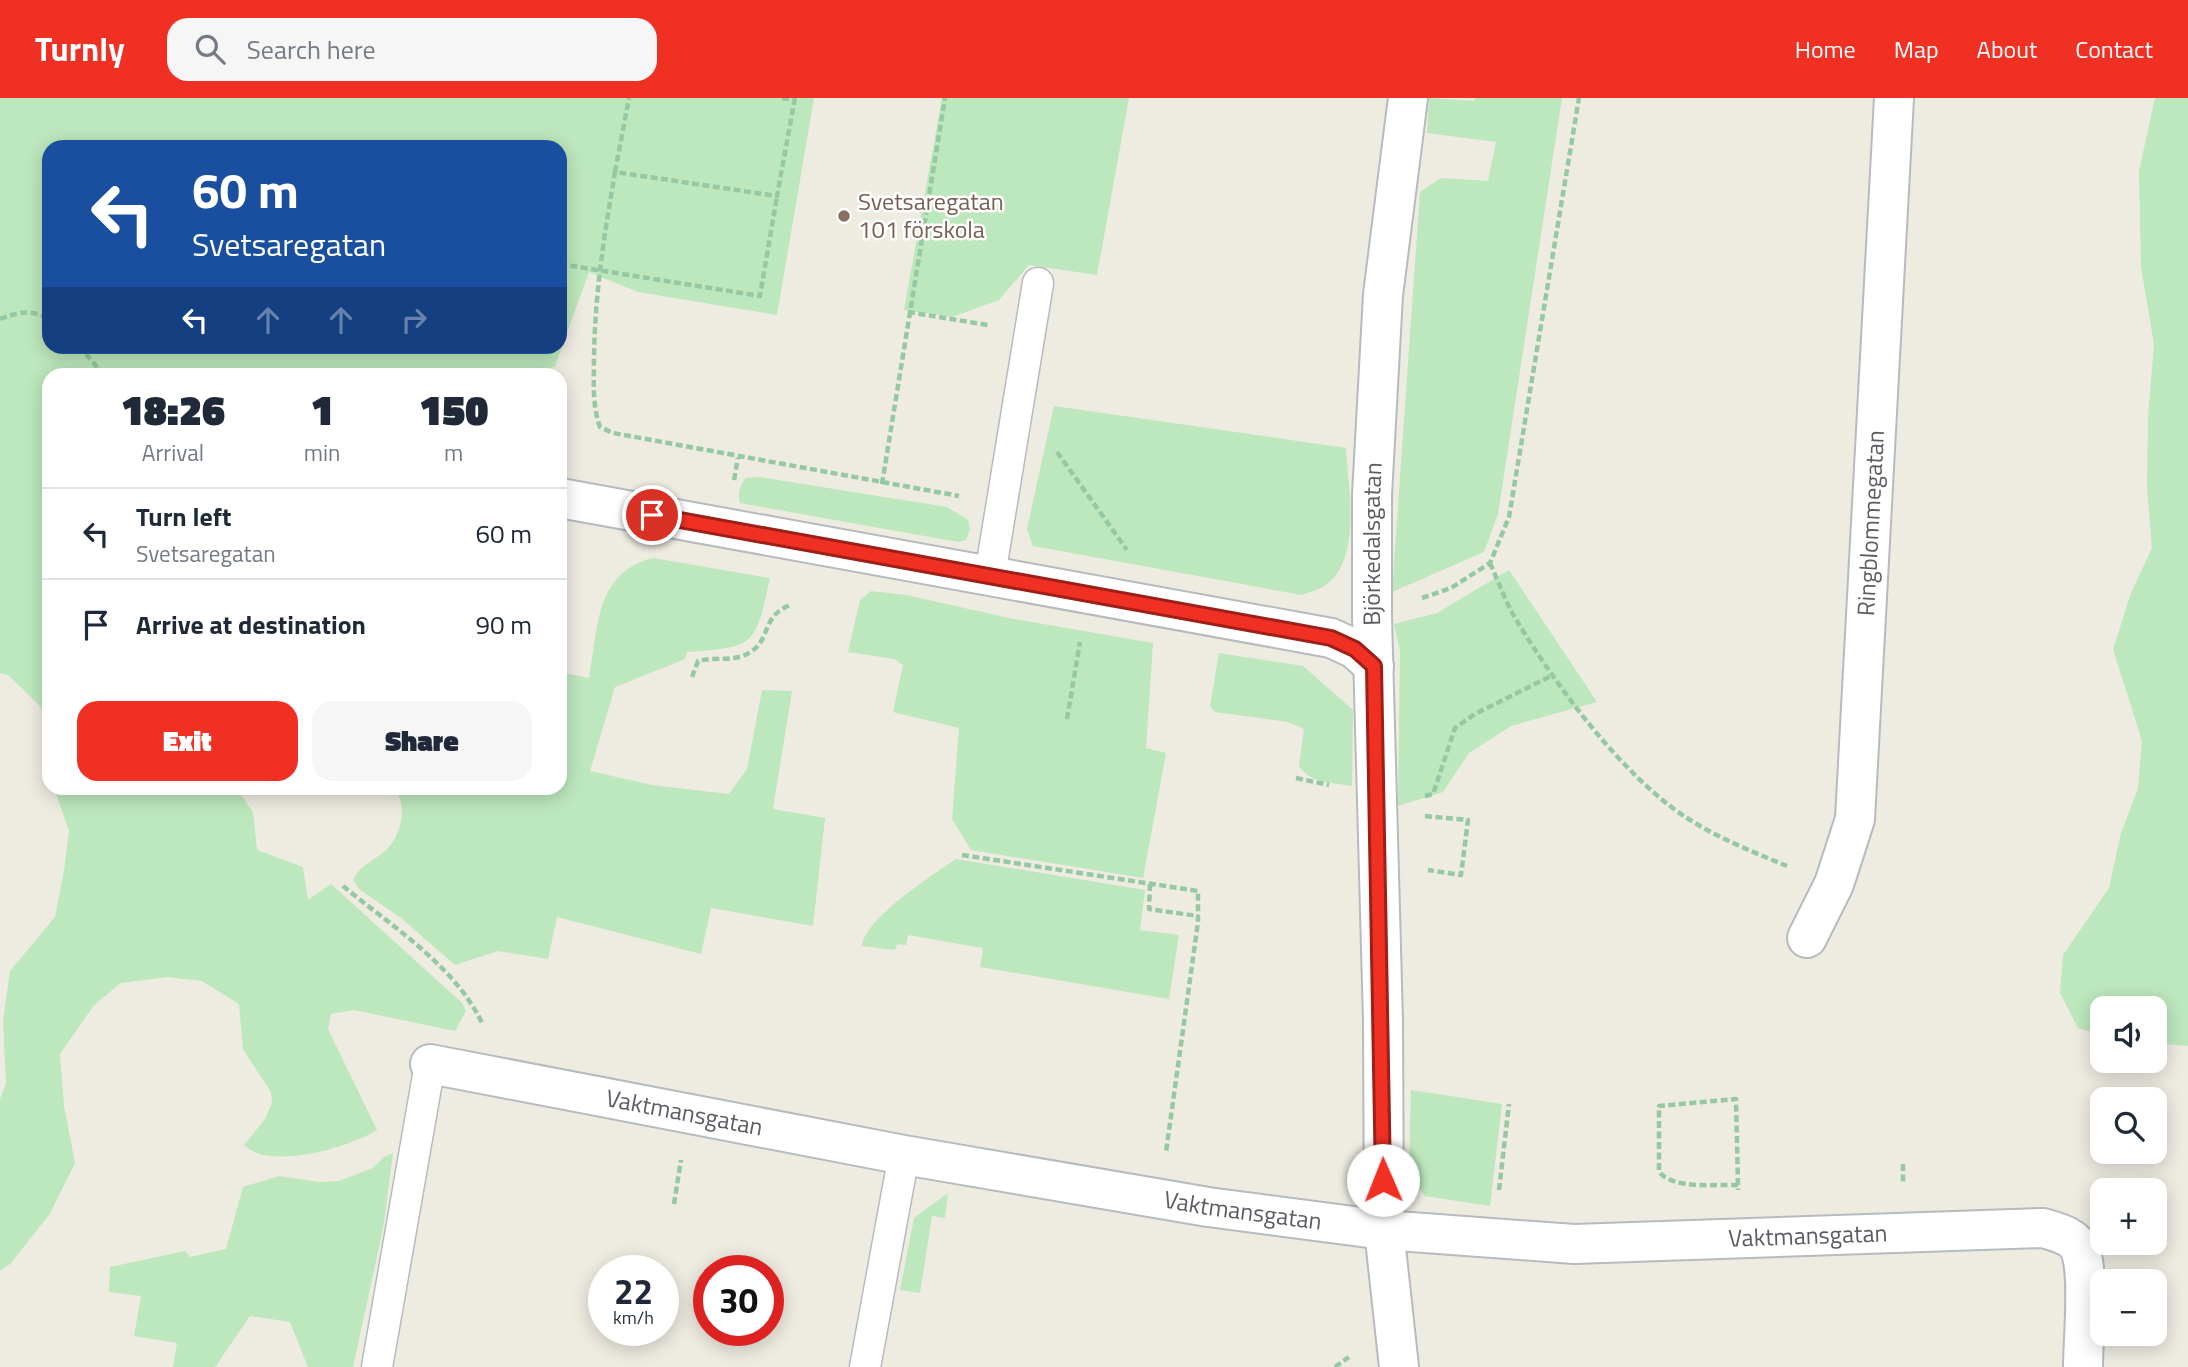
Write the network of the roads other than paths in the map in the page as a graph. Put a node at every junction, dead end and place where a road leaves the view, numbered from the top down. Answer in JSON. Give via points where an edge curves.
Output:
{"nodes":[{"id":1,"x":1408,"y":98,"type":"edge"},
{"id":2,"x":1894,"y":98,"type":"edge"},
{"id":3,"x":1038,"y":283,"type":"dead end"},
{"id":4,"x":567,"y":499,"type":"edge"},
{"id":5,"x":990,"y":575,"type":"junction"},
{"id":6,"x":1374,"y":666,"type":"junction"},
{"id":7,"x":1807,"y":938,"type":"dead end"},
{"id":8,"x":430,"y":1065,"type":"joint"},
{"id":9,"x":904,"y":1155,"type":"junction"},
{"id":10,"x":1384,"y":1230,"type":"junction"},
{"id":11,"x":377,"y":1367,"type":"edge"},
{"id":12,"x":864,"y":1367,"type":"edge"},
{"id":13,"x":1399,"y":1367,"type":"edge"},
{"id":14,"x":2083,"y":1367,"type":"edge"}],
"edges":[{"from":1,"to":6,"type":"street","name":"Björkedalsgatan","via":[[1383,295],[1372,495]]},
{"from":2,"to":7,"type":"street","name":"Ringblommegatan","via":[[1855,819],[1834,884]]},
{"from":3,"to":5,"type":"lane"},
{"from":4,"to":5,"type":"street"},
{"from":5,"to":6,"type":"street","via":[[1331,638],[1355,649]]},
{"from":6,"to":10,"type":"street","name":"Björkedalsgatan"},
{"from":8,"to":9,"type":"street","name":"Vaktmansgatan"},
{"from":8,"to":11,"type":"lane"},
{"from":9,"to":10,"type":"street","name":"Vaktmansgatan"},
{"from":9,"to":12,"type":"lane"},
{"from":10,"to":13,"type":"street","name":"Björkedalsgatan"},
{"from":10,"to":14,"type":"street","name":"Vaktmansgatan","via":[[1574,1244],[2021,1227],[2065,1234],[2080,1248],[2084,1271]]}]}
